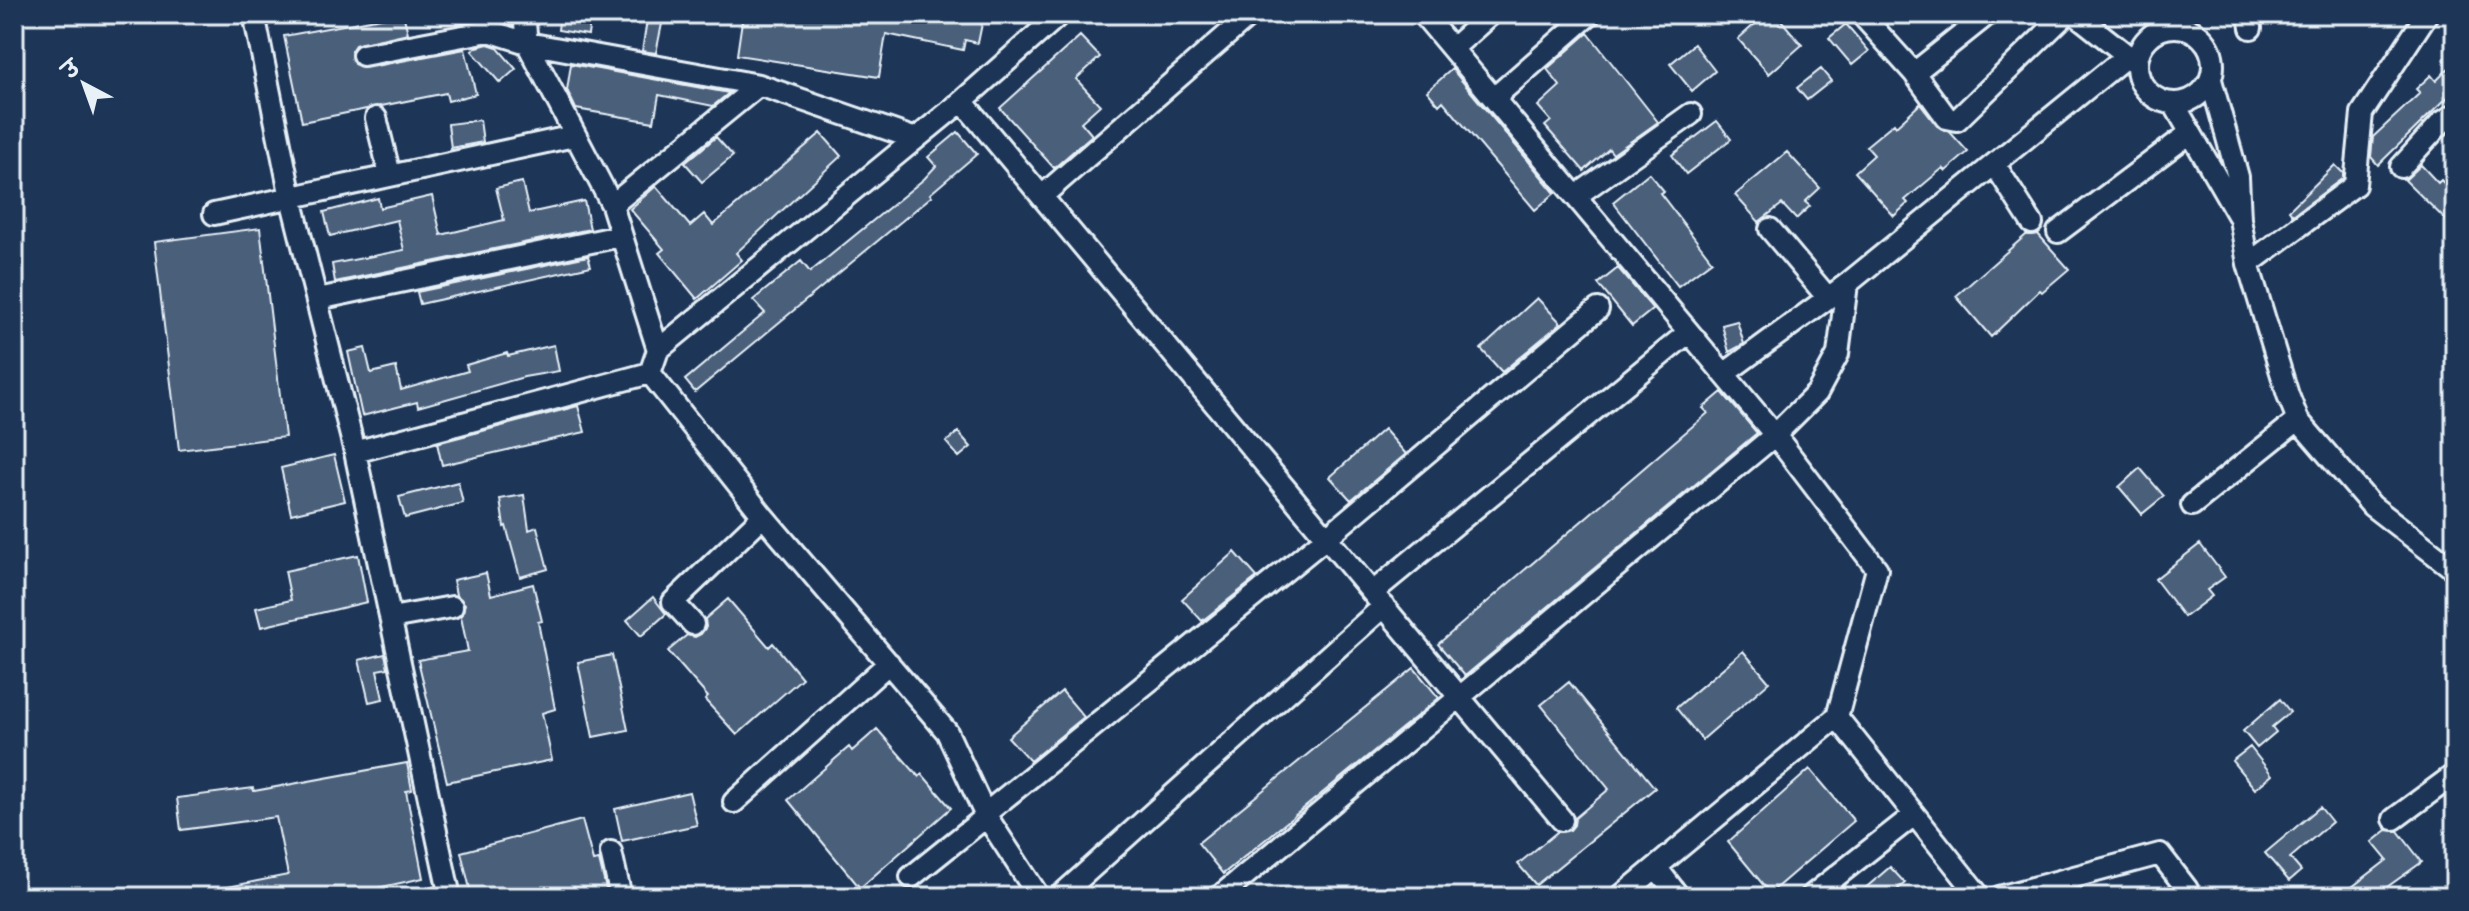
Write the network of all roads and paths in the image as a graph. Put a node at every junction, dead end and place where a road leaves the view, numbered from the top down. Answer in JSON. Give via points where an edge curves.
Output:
{"nodes":[{"id":1,"x":254,"y":14,"type":"edge"},
{"id":2,"x":524,"y":14,"type":"edge"},
{"id":3,"x":1060,"y":14,"type":"edge"},
{"id":4,"x":1251,"y":14,"type":"edge"},
{"id":5,"x":1423,"y":14,"type":"edge"},
{"id":6,"x":1491,"y":14,"type":"edge"},
{"id":7,"x":1590,"y":14,"type":"edge"},
{"id":8,"x":1861,"y":14,"type":"edge"},
{"id":9,"x":1988,"y":14,"type":"edge"},
{"id":10,"x":2066,"y":14,"type":"edge"},
{"id":11,"x":2075,"y":14,"type":"edge"},
{"id":12,"x":2427,"y":14,"type":"edge"},
{"id":13,"x":487,"y":22,"type":"edge"},
{"id":14,"x":2193,"y":23,"type":"edge"},
{"id":15,"x":527,"y":43,"type":"junction"},
{"id":16,"x":1453,"y":48,"type":"junction"},
{"id":17,"x":363,"y":55,"type":"dead end"},
{"id":18,"x":2133,"y":59,"type":"junction"},
{"id":19,"x":1914,"y":73,"type":"junction"},
{"id":20,"x":2211,"y":80,"type":"junction"},
{"id":21,"x":759,"y":85,"type":"junction"},
{"id":22,"x":1494,"y":98,"type":"junction"},
{"id":23,"x":962,"y":101,"type":"junction"},
{"id":24,"x":2174,"y":104,"type":"junction"},
{"id":25,"x":1691,"y":114,"type":"dead end"},
{"id":26,"x":2455,"y":114,"type":"edge"},
{"id":27,"x":376,"y":118,"type":"dead end"},
{"id":28,"x":2190,"y":133,"type":"junction"},
{"id":29,"x":574,"y":136,"type":"junction"},
{"id":30,"x":913,"y":138,"type":"junction"},
{"id":31,"x":1995,"y":165,"type":"junction"},
{"id":32,"x":2401,"y":167,"type":"dead end"},
{"id":33,"x":390,"y":175,"type":"junction"},
{"id":34,"x":1042,"y":196,"type":"junction"},
{"id":35,"x":1576,"y":196,"type":"junction"},
{"id":36,"x":291,"y":198,"type":"junction"},
{"id":37,"x":612,"y":205,"type":"junction"},
{"id":38,"x":214,"y":214,"type":"dead end"},
{"id":39,"x":2240,"y":219,"type":"junction"},
{"id":40,"x":2032,"y":223,"type":"dead end"},
{"id":41,"x":1770,"y":229,"type":"dead end"},
{"id":42,"x":2058,"y":232,"type":"dead end"},
{"id":43,"x":620,"y":236,"type":"junction"},
{"id":44,"x":2248,"y":264,"type":"junction"},
{"id":45,"x":1847,"y":284,"type":"junction"},
{"id":46,"x":1828,"y":298,"type":"junction"},
{"id":47,"x":318,"y":299,"type":"junction"},
{"id":48,"x":1598,"y":309,"type":"dead end"},
{"id":49,"x":1689,"y":332,"type":"junction"},
{"id":50,"x":658,"y":350,"type":"junction"},
{"id":51,"x":650,"y":373,"type":"junction"},
{"id":52,"x":1724,"y":374,"type":"junction"},
{"id":53,"x":2298,"y":420,"type":"junction"},
{"id":54,"x":1775,"y":435,"type":"junction"},
{"id":55,"x":355,"y":452,"type":"junction"},
{"id":56,"x":2192,"y":505,"type":"dead end"},
{"id":57,"x":763,"y":516,"type":"junction"},
{"id":58,"x":1327,"y":537,"type":"junction"},
{"id":59,"x":2455,"y":570,"type":"edge"},
{"id":60,"x":1378,"y":599,"type":"junction"},
{"id":61,"x":452,"y":607,"type":"dead end"},
{"id":62,"x":391,"y":618,"type":"junction"},
{"id":63,"x":693,"y":624,"type":"dead end"},
{"id":64,"x":889,"y":663,"type":"junction"},
{"id":65,"x":1460,"y":696,"type":"junction"},
{"id":66,"x":1837,"y":717,"type":"junction"},
{"id":67,"x":2455,"y":774,"type":"edge"},
{"id":68,"x":734,"y":802,"type":"dead end"},
{"id":69,"x":986,"y":815,"type":"junction"},
{"id":70,"x":1914,"y":815,"type":"junction"},
{"id":71,"x":2394,"y":819,"type":"dead end"},
{"id":72,"x":1562,"y":820,"type":"dead end"},
{"id":73,"x":611,"y":852,"type":"dead end"},
{"id":74,"x":1656,"y":867,"type":"junction"},
{"id":75,"x":911,"y":877,"type":"dead end"},
{"id":76,"x":2187,"y":889,"type":"dead end"},
{"id":77,"x":450,"y":897,"type":"edge"},
{"id":78,"x":621,"y":897,"type":"edge"},
{"id":79,"x":1039,"y":897,"type":"edge"},
{"id":80,"x":1059,"y":897,"type":"edge"},
{"id":81,"x":1219,"y":897,"type":"edge"},
{"id":82,"x":1620,"y":897,"type":"edge"},
{"id":83,"x":1679,"y":897,"type":"edge"},
{"id":84,"x":1810,"y":897,"type":"edge"},
{"id":85,"x":1980,"y":897,"type":"edge"},
{"id":86,"x":1999,"y":897,"type":"edge"}],
"edges":[{"from":1,"to":36,"type":"street"},
{"from":2,"to":15,"type":"street"},
{"from":3,"to":23,"type":"street"},
{"from":4,"to":34,"type":"street"},
{"from":5,"to":16,"type":"street"},
{"from":6,"to":16,"type":"street"},
{"from":7,"to":22,"type":"street"},
{"from":8,"to":19,"type":"street"},
{"from":9,"to":19,"type":"street"},
{"from":10,"to":19,"type":"street","via":[[1957,120],[1947,118]]},
{"from":11,"to":18,"type":"street"},
{"from":12,"to":44,"type":"street","via":[[2362,113],[2355,185]]},
{"from":13,"to":15,"type":"street"},
{"from":13,"to":17,"type":"street"},
{"from":14,"to":18,"type":"street","via":[[2151,35]]},
{"from":14,"to":20,"type":"street","via":[[2211,51]]},
{"from":15,"to":21,"type":"street"},
{"from":15,"to":29,"type":"street"},
{"from":16,"to":22,"type":"street"},
{"from":18,"to":24,"type":"street","via":[[2149,94]]},
{"from":18,"to":31,"type":"street"},
{"from":20,"to":24,"type":"street","via":[[2199,96]]},
{"from":20,"to":39,"type":"street","via":[[2238,177]]},
{"from":21,"to":30,"type":"street"},
{"from":21,"to":37,"type":"street"},
{"from":22,"to":35,"type":"street"},
{"from":23,"to":30,"type":"street"},
{"from":23,"to":34,"type":"street"},
{"from":24,"to":28,"type":"street"},
{"from":25,"to":35,"type":"street"},
{"from":26,"to":32,"type":"street"},
{"from":27,"to":33,"type":"street"},
{"from":28,"to":39,"type":"street"},
{"from":28,"to":42,"type":"street"},
{"from":29,"to":33,"type":"street"},
{"from":29,"to":37,"type":"street"},
{"from":30,"to":50,"type":"street"},
{"from":31,"to":40,"type":"street"},
{"from":31,"to":45,"type":"street"},
{"from":33,"to":36,"type":"street"},
{"from":34,"to":58,"type":"street"},
{"from":35,"to":49,"type":"street"},
{"from":36,"to":38,"type":"street"},
{"from":36,"to":47,"type":"street"},
{"from":37,"to":43,"type":"street"},
{"from":39,"to":44,"type":"street"},
{"from":41,"to":46,"type":"street"},
{"from":43,"to":47,"type":"street"},
{"from":43,"to":50,"type":"street"},
{"from":44,"to":53,"type":"street"},
{"from":45,"to":46,"type":"street"},
{"from":45,"to":54,"type":"street","via":[[1838,354],[1817,393]]},
{"from":46,"to":52,"type":"street"},
{"from":47,"to":55,"type":"street"},
{"from":48,"to":58,"type":"street"},
{"from":49,"to":52,"type":"street"},
{"from":49,"to":60,"type":"street"},
{"from":50,"to":51,"type":"street"},
{"from":51,"to":55,"type":"street"},
{"from":51,"to":57,"type":"street"},
{"from":52,"to":54,"type":"street"},
{"from":53,"to":56,"type":"street"},
{"from":53,"to":59,"type":"street","via":[[2372,506]]},
{"from":54,"to":65,"type":"street"},
{"from":54,"to":66,"type":"street","via":[[1877,569]]},
{"from":55,"to":62,"type":"street"},
{"from":57,"to":63,"type":"street","via":[[673,602]]},
{"from":57,"to":64,"type":"street"},
{"from":58,"to":60,"type":"street"},
{"from":58,"to":69,"type":"street"},
{"from":60,"to":65,"type":"street"},
{"from":60,"to":80,"type":"street"},
{"from":61,"to":62,"type":"street"},
{"from":62,"to":77,"type":"street"},
{"from":64,"to":68,"type":"street"},
{"from":64,"to":69,"type":"street","via":[[947,732]]},
{"from":65,"to":72,"type":"street"},
{"from":65,"to":81,"type":"street"},
{"from":66,"to":70,"type":"street"},
{"from":66,"to":74,"type":"street"},
{"from":67,"to":71,"type":"street"},
{"from":69,"to":75,"type":"street"},
{"from":69,"to":79,"type":"street"},
{"from":70,"to":84,"type":"street"},
{"from":70,"to":85,"type":"street"},
{"from":73,"to":78,"type":"street"},
{"from":74,"to":82,"type":"street"},
{"from":74,"to":83,"type":"street"},
{"from":76,"to":86,"type":"street","via":[[2160,854]]}]}
